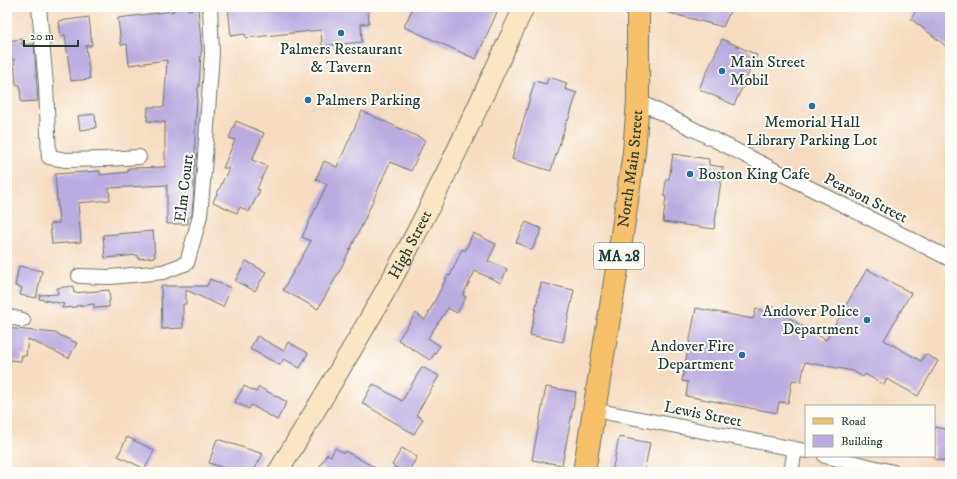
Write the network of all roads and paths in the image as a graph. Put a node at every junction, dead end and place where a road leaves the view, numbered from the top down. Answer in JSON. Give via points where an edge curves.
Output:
{"nodes":[{"id":1,"x":39,"y":7,"type":"edge"},
{"id":2,"x":210,"y":7,"type":"edge"},
{"id":3,"x":524,"y":7,"type":"edge"},
{"id":4,"x":638,"y":7,"type":"edge"},
{"id":5,"x":638,"y":101,"type":"junction"},
{"id":6,"x":139,"y":157,"type":"dead end"},
{"id":7,"x":950,"y":259,"type":"edge"},
{"id":8,"x":79,"y":276,"type":"dead end"},
{"id":9,"x":7,"y":316,"type":"edge"},
{"id":10,"x":23,"y":320,"type":"dead end"},
{"id":11,"x":594,"y":410,"type":"junction"},
{"id":12,"x":801,"y":450,"type":"edge"},
{"id":13,"x":829,"y":457,"type":"edge"},
{"id":14,"x":278,"y":472,"type":"edge"},
{"id":15,"x":584,"y":472,"type":"edge"},
{"id":16,"x":791,"y":472,"type":"edge"},
{"id":17,"x":893,"y":472,"type":"edge"}],
"edges":[{"from":1,"to":6,"type":"street","via":[[46,85],[48,157],[66,160]]},
{"from":2,"to":8,"type":"street","name":"Elm Court","via":[[212,53],[204,177],[200,216],[187,263],[163,272],[110,277]]},
{"from":3,"to":14,"type":"main road","name":"High Street","via":[[410,246]]},
{"from":4,"to":5,"type":"main road","name":"North Main Street","number":"MA 28"},
{"from":5,"to":7,"type":"street","name":"Pearson Street"},
{"from":5,"to":11,"type":"main road","name":"North Main Street","number":"MA 28","via":[[634,152]]},
{"from":9,"to":10,"type":"street"},
{"from":11,"to":12,"type":"street","name":"Lewis Street"},
{"from":11,"to":15,"type":"main road","name":"North Main Street","number":"MA 28"},
{"from":12,"to":16,"type":"street"},
{"from":13,"to":17,"type":"street"}]}
